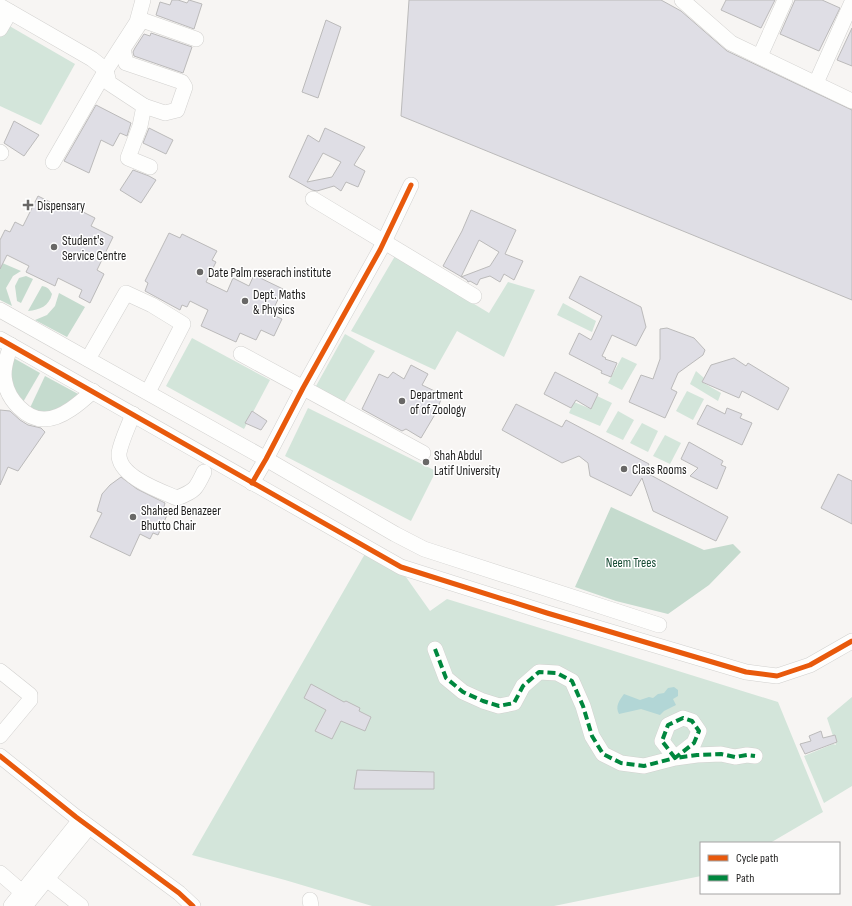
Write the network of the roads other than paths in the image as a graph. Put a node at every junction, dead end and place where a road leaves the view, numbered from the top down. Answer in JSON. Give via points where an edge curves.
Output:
{"nodes":[{"id":1,"x":143,"y":0,"type":"edge"},
{"id":2,"x":682,"y":0,"type":"edge"},
{"id":3,"x":785,"y":0,"type":"edge"},
{"id":4,"x":852,"y":2,"type":"edge"},
{"id":5,"x":5,"y":9,"type":"edge"},
{"id":6,"x":0,"y":29,"type":"edge"},
{"id":7,"x":196,"y":39,"type":"dead end"},
{"id":8,"x":760,"y":56,"type":"junction"},
{"id":9,"x":106,"y":70,"type":"junction"},
{"id":10,"x":816,"y":83,"type":"junction"},
{"id":11,"x":852,"y":101,"type":"edge"},
{"id":12,"x":144,"y":106,"type":"junction"},
{"id":13,"x":53,"y":162,"type":"dead end"},
{"id":14,"x":150,"y":167,"type":"dead end"},
{"id":15,"x":411,"y":185,"type":"dead end"},
{"id":16,"x":313,"y":199,"type":"dead end"},
{"id":17,"x":384,"y":241,"type":"junction"},
{"id":18,"x":474,"y":296,"type":"dead end"},
{"id":19,"x":0,"y":310,"type":"edge"},
{"id":20,"x":5,"y":342,"type":"edge"},
{"id":21,"x":241,"y":354,"type":"dead end"},
{"id":22,"x":88,"y":358,"type":"junction"},
{"id":23,"x":303,"y":388,"type":"junction"},
{"id":24,"x":93,"y":392,"type":"junction"},
{"id":25,"x":148,"y":392,"type":"junction"},
{"id":26,"x":133,"y":414,"type":"junction"},
{"id":27,"x":423,"y":453,"type":"dead end"},
{"id":28,"x":266,"y":459,"type":"junction"},
{"id":29,"x":204,"y":472,"type":"dead end"},
{"id":30,"x":252,"y":483,"type":"junction"},
{"id":31,"x":555,"y":591,"type":"junction"},
{"id":32,"x":547,"y":613,"type":"junction"},
{"id":33,"x":659,"y":625,"type":"dead end"},
{"id":34,"x":852,"y":641,"type":"edge"},
{"id":35,"x":435,"y":649,"type":"dead end"},
{"id":36,"x":0,"y":672,"type":"edge"},
{"id":37,"x":0,"y":736,"type":"edge"},
{"id":38,"x":0,"y":756,"type":"edge"},
{"id":39,"x":755,"y":756,"type":"dead end"},
{"id":40,"x":85,"y":823,"type":"junction"},
{"id":41,"x":0,"y":874,"type":"edge"},
{"id":42,"x":43,"y":875,"type":"junction"},
{"id":43,"x":23,"y":899,"type":"edge"},
{"id":44,"x":11,"y":906,"type":"edge"},
{"id":45,"x":81,"y":906,"type":"edge"},
{"id":46,"x":193,"y":906,"type":"edge"}],
"edges":[{"from":1,"to":9,"type":"street","via":[[137,22]]},
{"from":2,"to":8,"type":"street","via":[[730,43]]},
{"from":3,"to":8,"type":"street"},
{"from":4,"to":10,"type":"street"},
{"from":5,"to":6,"type":"street"},
{"from":5,"to":9,"type":"street","via":[[92,59]]},
{"from":7,"to":12,"type":"street","via":[[142,20],[123,49],[126,63],[182,82],[185,87],[177,110],[165,113]]},
{"from":8,"to":10,"type":"street"},
{"from":9,"to":12,"type":"street","via":[[109,83]]},
{"from":9,"to":13,"type":"street"},
{"from":10,"to":11,"type":"street"},
{"from":12,"to":14,"type":"street","via":[[140,126],[128,158]]},
{"from":15,"to":17,"type":"street"},
{"from":16,"to":17,"type":"street"},
{"from":17,"to":18,"type":"street"},
{"from":17,"to":23,"type":"street"},
{"from":19,"to":22,"type":"street"},
{"from":20,"to":24,"type":"street"},
{"from":20,"to":24,"type":"street","via":[[4,382],[13,400],[27,414],[45,419],[63,414]]},
{"from":21,"to":23,"type":"street"},
{"from":22,"to":25,"type":"street"},
{"from":22,"to":25,"type":"street","via":[[126,293],[152,305],[183,324]]},
{"from":23,"to":27,"type":"street"},
{"from":23,"to":28,"type":"street"},
{"from":24,"to":26,"type":"street"},
{"from":25,"to":28,"type":"street"},
{"from":26,"to":29,"type":"street","via":[[119,458],[122,465],[135,478],[177,498],[191,493]]},
{"from":26,"to":30,"type":"street"},
{"from":28,"to":30,"type":"street"},
{"from":28,"to":31,"type":"street","via":[[424,549]]},
{"from":30,"to":32,"type":"street","via":[[402,567]]},
{"from":31,"to":32,"type":"street"},
{"from":31,"to":33,"type":"street"},
{"from":32,"to":34,"type":"street","via":[[746,672],[777,676],[810,665]]},
{"from":35,"to":39,"type":"street","via":[[446,678],[463,692],[499,706],[514,703],[523,686],[539,672],[557,673],[572,681],[592,736],[603,754],[621,763],[644,766],[697,755]]},
{"from":36,"to":37,"type":"street","via":[[30,695],[30,700]]},
{"from":38,"to":40,"type":"street"},
{"from":40,"to":42,"type":"street"},
{"from":40,"to":46,"type":"street"},
{"from":41,"to":43,"type":"street"},
{"from":42,"to":43,"type":"street"},
{"from":42,"to":45,"type":"street"},
{"from":43,"to":44,"type":"street"}]}
